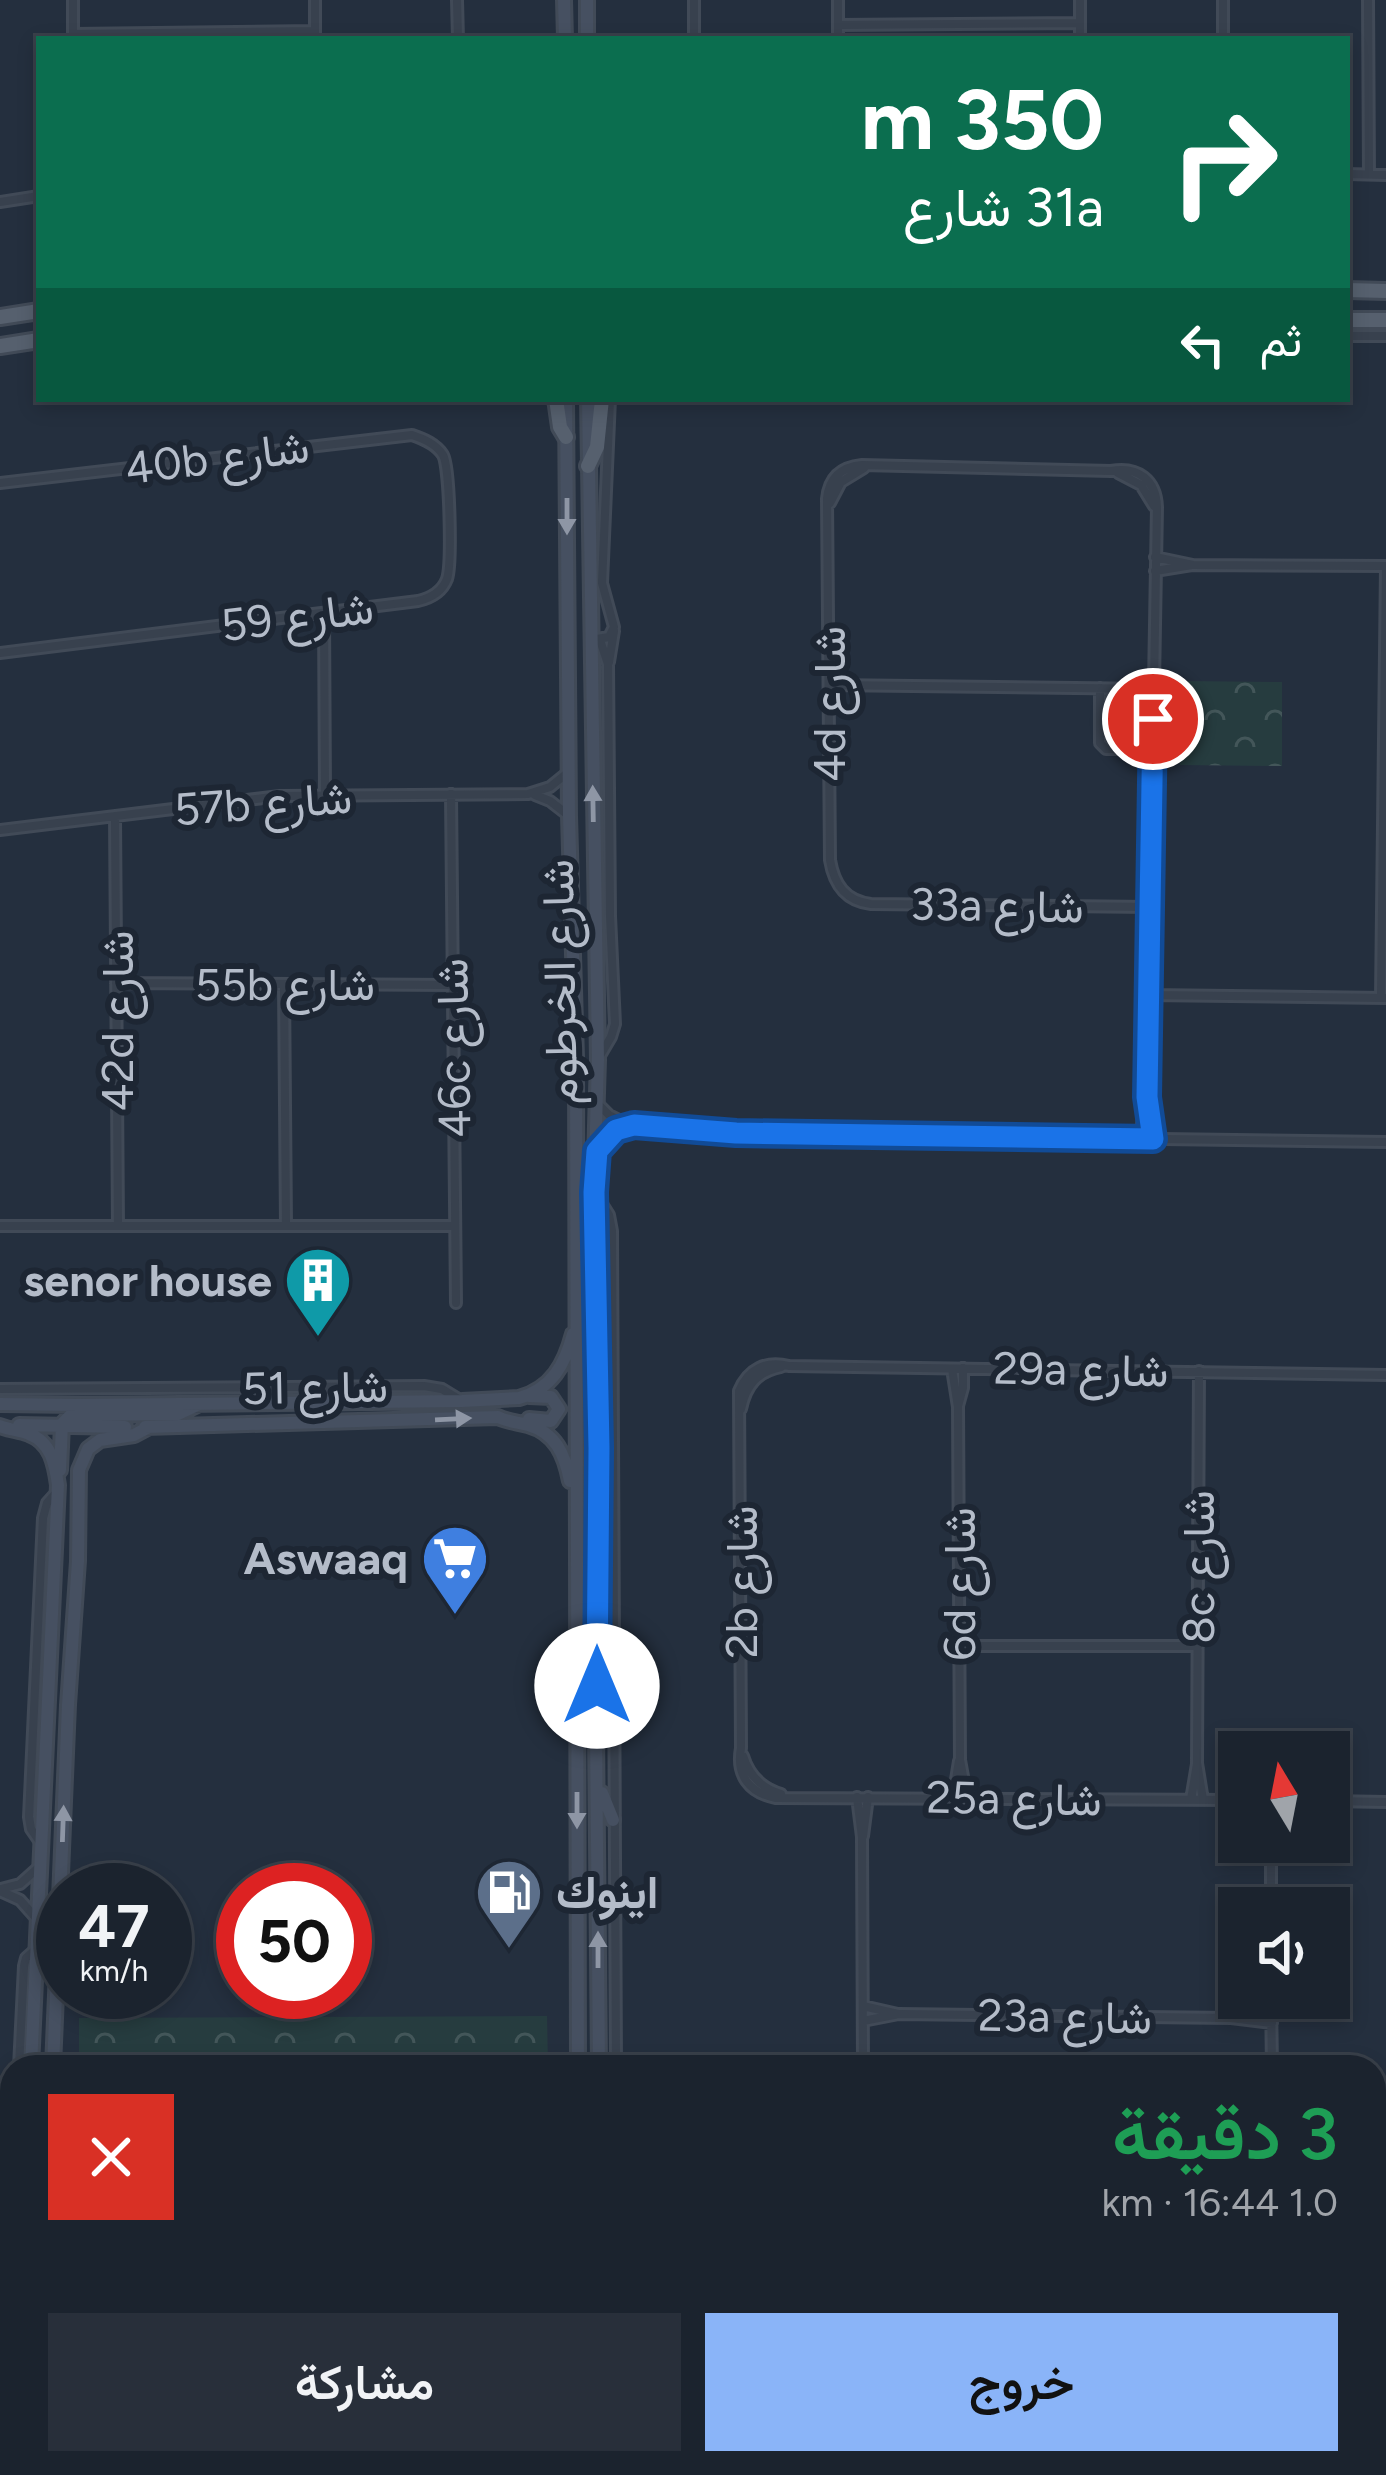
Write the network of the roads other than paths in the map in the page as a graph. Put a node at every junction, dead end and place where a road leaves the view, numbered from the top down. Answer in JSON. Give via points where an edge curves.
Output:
{"nodes":[{"id":1,"x":73,"y":0,"type":"edge"},
{"id":2,"x":315,"y":0,"type":"edge"},
{"id":3,"x":457,"y":0,"type":"edge"},
{"id":4,"x":565,"y":0,"type":"edge"},
{"id":5,"x":587,"y":0,"type":"edge"},
{"id":6,"x":694,"y":0,"type":"edge"},
{"id":7,"x":838,"y":0,"type":"edge"},
{"id":8,"x":1080,"y":0,"type":"edge"},
{"id":9,"x":1223,"y":0,"type":"edge"},
{"id":10,"x":1368,"y":0,"type":"edge"},
{"id":11,"x":1080,"y":23,"type":"junction"},
{"id":12,"x":838,"y":25,"type":"junction"},
{"id":13,"x":315,"y":35,"type":"edge"},
{"id":14,"x":74,"y":36,"type":"edge"},
{"id":15,"x":458,"y":36,"type":"edge"},
{"id":16,"x":565,"y":36,"type":"edge"},
{"id":17,"x":587,"y":36,"type":"edge"},
{"id":18,"x":694,"y":36,"type":"edge"},
{"id":19,"x":838,"y":36,"type":"edge"},
{"id":20,"x":1080,"y":36,"type":"edge"},
{"id":21,"x":1223,"y":36,"type":"edge"},
{"id":22,"x":1350,"y":174,"type":"edge"},
{"id":23,"x":1369,"y":174,"type":"junction"},
{"id":24,"x":1386,"y":175,"type":"edge"},
{"id":25,"x":36,"y":196,"type":"edge"},
{"id":26,"x":0,"y":202,"type":"edge"},
{"id":27,"x":1350,"y":290,"type":"edge"},
{"id":28,"x":1386,"y":291,"type":"edge"},
{"id":29,"x":36,"y":311,"type":"edge"},
{"id":30,"x":0,"y":316,"type":"edge"},
{"id":31,"x":1350,"y":320,"type":"edge"},
{"id":32,"x":1386,"y":320,"type":"edge"},
{"id":33,"x":1350,"y":336,"type":"edge"},
{"id":34,"x":1386,"y":337,"type":"edge"},
{"id":35,"x":36,"y":340,"type":"edge"},
{"id":36,"x":0,"y":346,"type":"edge"},
{"id":37,"x":556,"y":402,"type":"edge"},
{"id":38,"x":566,"y":402,"type":"edge"},
{"id":39,"x":588,"y":402,"type":"edge"},
{"id":40,"x":605,"y":402,"type":"edge"},
{"id":41,"x":606,"y":402,"type":"edge"},
{"id":42,"x":566,"y":437,"type":"junction"},
{"id":43,"x":432,"y":445,"type":"joint"},
{"id":44,"x":588,"y":466,"type":"junction"},
{"id":45,"x":0,"y":483,"type":"edge"},
{"id":46,"x":1155,"y":557,"type":"junction"},
{"id":47,"x":1193,"y":565,"type":"junction"},
{"id":48,"x":1386,"y":566,"type":"edge"},
{"id":49,"x":1155,"y":572,"type":"junction"},
{"id":50,"x":324,"y":613,"type":"junction"},
{"id":51,"x":614,"y":631,"type":"junction"},
{"id":52,"x":595,"y":639,"type":"junction"},
{"id":53,"x":0,"y":653,"type":"edge"},
{"id":54,"x":608,"y":664,"type":"junction"},
{"id":55,"x":830,"y":685,"type":"junction"},
{"id":56,"x":1100,"y":688,"type":"junction"},
{"id":57,"x":1153,"y":689,"type":"junction"},
{"id":58,"x":1152,"y":749,"type":"junction"},
{"id":59,"x":568,"y":771,"type":"junction"},
{"id":60,"x":1384,"y":784,"type":"edge"},
{"id":61,"x":325,"y":794,"type":"junction"},
{"id":62,"x":451,"y":794,"type":"junction"},
{"id":63,"x":528,"y":794,"type":"junction"},
{"id":64,"x":115,"y":816,"type":"junction"},
{"id":65,"x":569,"y":816,"type":"junction"},
{"id":66,"x":0,"y":830,"type":"edge"},
{"id":67,"x":846,"y":895,"type":"joint"},
{"id":68,"x":1150,"y":908,"type":"junction"},
{"id":69,"x":116,"y":983,"type":"junction"},
{"id":70,"x":284,"y":984,"type":"junction"},
{"id":71,"x":453,"y":985,"type":"junction"},
{"id":72,"x":1149,"y":995,"type":"junction"},
{"id":73,"x":1383,"y":998,"type":"edge"},
{"id":74,"x":598,"y":1060,"type":"junction"},
{"id":75,"x":1147,"y":1097,"type":"junction"},
{"id":76,"x":598,"y":1104,"type":"junction"},
{"id":77,"x":634,"y":1125,"type":"junction"},
{"id":78,"x":1139,"y":1139,"type":"junction"},
{"id":79,"x":1153,"y":1139,"type":"junction"},
{"id":80,"x":1386,"y":1142,"type":"edge"},
{"id":81,"x":575,"y":1147,"type":"junction"},
{"id":82,"x":597,"y":1151,"type":"junction"},
{"id":83,"x":594,"y":1192,"type":"junction"},
{"id":84,"x":0,"y":1226,"type":"edge"},
{"id":85,"x":118,"y":1226,"type":"junction"},
{"id":86,"x":286,"y":1226,"type":"junction"},
{"id":87,"x":455,"y":1226,"type":"junction"},
{"id":88,"x":595,"y":1271,"type":"junction"},
{"id":89,"x":456,"y":1303,"type":"dead end"},
{"id":90,"x":578,"y":1315,"type":"junction"},
{"id":91,"x":957,"y":1368,"type":"junction"},
{"id":92,"x":1198,"y":1371,"type":"junction"},
{"id":93,"x":1386,"y":1373,"type":"edge"},
{"id":94,"x":750,"y":1377,"type":"joint"},
{"id":95,"x":0,"y":1389,"type":"edge"},
{"id":96,"x":528,"y":1396,"type":"junction"},
{"id":97,"x":462,"y":1401,"type":"junction"},
{"id":98,"x":200,"y":1403,"type":"junction"},
{"id":99,"x":0,"y":1404,"type":"edge"},
{"id":100,"x":498,"y":1417,"type":"junction"},
{"id":101,"x":0,"y":1425,"type":"edge"},
{"id":102,"x":62,"y":1427,"type":"junction"},
{"id":103,"x":149,"y":1427,"type":"junction"},
{"id":104,"x":58,"y":1488,"type":"junction"},
{"id":105,"x":576,"y":1508,"type":"junction"},
{"id":106,"x":55,"y":1532,"type":"junction"},
{"id":107,"x":78,"y":1561,"type":"junction"},
{"id":108,"x":959,"y":1646,"type":"junction"},
{"id":109,"x":1198,"y":1646,"type":"junction"},
{"id":110,"x":576,"y":1729,"type":"junction"},
{"id":111,"x":596,"y":1730,"type":"junction"},
{"id":112,"x":960,"y":1760,"type":"junction"},
{"id":113,"x":1197,"y":1763,"type":"junction"},
{"id":114,"x":748,"y":1778,"type":"joint"},
{"id":115,"x":598,"y":1784,"type":"junction"},
{"id":116,"x":857,"y":1797,"type":"junction"},
{"id":117,"x":868,"y":1797,"type":"junction"},
{"id":118,"x":953,"y":1798,"type":"junction"},
{"id":119,"x":967,"y":1798,"type":"junction"},
{"id":120,"x":1191,"y":1800,"type":"junction"},
{"id":121,"x":1202,"y":1800,"type":"junction"},
{"id":122,"x":1218,"y":1800,"type":"edge"},
{"id":123,"x":1350,"y":1801,"type":"edge"},
{"id":124,"x":1386,"y":1802,"type":"edge"},
{"id":125,"x":613,"y":1820,"type":"junction"},
{"id":126,"x":862,"y":1837,"type":"junction"},
{"id":127,"x":41,"y":1843,"type":"junction"},
{"id":128,"x":40,"y":1863,"type":"edge"},
{"id":129,"x":36,"y":1870,"type":"edge"},
{"id":130,"x":0,"y":1890,"type":"edge"},
{"id":131,"x":36,"y":1919,"type":"edge"},
{"id":132,"x":36,"y":1950,"type":"joint"},
{"id":133,"x":863,"y":2006,"type":"junction"},
{"id":134,"x":899,"y":2014,"type":"junction"},
{"id":135,"x":1218,"y":2018,"type":"edge"},
{"id":136,"x":1239,"y":2019,"type":"edge"},
{"id":137,"x":1272,"y":2019,"type":"edge"},
{"id":138,"x":863,"y":2021,"type":"junction"},
{"id":139,"x":1272,"y":2023,"type":"junction"},
{"id":140,"x":19,"y":2055,"type":"edge"},
{"id":141,"x":32,"y":2055,"type":"edge"},
{"id":142,"x":53,"y":2055,"type":"edge"},
{"id":143,"x":578,"y":2055,"type":"edge"},
{"id":144,"x":599,"y":2055,"type":"edge"},
{"id":145,"x":616,"y":2055,"type":"edge"},
{"id":146,"x":863,"y":2055,"type":"edge"},
{"id":147,"x":1272,"y":2055,"type":"edge"}],
"edges":[{"from":1,"to":14,"type":"street"},
{"from":2,"to":13,"type":"street"},
{"from":3,"to":15,"type":"street"},
{"from":4,"to":16,"type":"main road"},
{"from":5,"to":17,"type":"main road"},
{"from":6,"to":18,"type":"street"},
{"from":7,"to":12,"type":"street"},
{"from":8,"to":11,"type":"street"},
{"from":9,"to":21,"type":"street"},
{"from":10,"to":23,"type":"street"},
{"from":11,"to":12,"type":"street"},
{"from":11,"to":20,"type":"street"},
{"from":12,"to":19,"type":"street"},
{"from":13,"to":14,"type":"street"},
{"from":22,"to":23,"type":"street"},
{"from":23,"to":24,"type":"street"},
{"from":25,"to":26,"type":"street"},
{"from":27,"to":28,"type":"main road"},
{"from":29,"to":30,"type":"main road"},
{"from":31,"to":32,"type":"main road"},
{"from":33,"to":34,"type":"street"},
{"from":35,"to":36,"type":"main road"},
{"from":37,"to":42,"type":"main road"},
{"from":38,"to":42,"type":"main road","name":"شارع الخرطوم"},
{"from":39,"to":44,"type":"main road","name":"شارع الخرطوم"},
{"from":40,"to":44,"type":"main road"},
{"from":41,"to":51,"type":"street","via":[[602,583]]},
{"from":42,"to":59,"type":"main road","name":"شارع الخرطوم","one_way":true},
{"from":43,"to":45,"type":"street","name":"40b شارع","via":[[404,434]]},
{"from":43,"to":50,"type":"street","name":"شارع 59","via":[[448,474],[449,571],[442,588],[418,601]]},
{"from":44,"to":52,"type":"main road","name":"شارع الخرطوم"},
{"from":46,"to":47,"type":"street"},
{"from":46,"to":49,"type":"street"},
{"from":46,"to":55,"type":"street","name":"4d شارع","via":[[1156,513],[1143,481],[1129,470],[858,470],[828,489]]},
{"from":47,"to":48,"type":"street"},
{"from":47,"to":49,"type":"street"},
{"from":48,"to":60,"type":"street"},
{"from":49,"to":57,"type":"street"},
{"from":50,"to":53,"type":"street","name":"شارع 59"},
{"from":50,"to":61,"type":"street"},
{"from":51,"to":52,"type":"street"},
{"from":51,"to":54,"type":"street"},
{"from":52,"to":54,"type":"street"},
{"from":74,"to":52,"type":"main road","name":"شارع الخرطوم","one_way":true},
{"from":54,"to":74,"type":"street","via":[[615,1024]]},
{"from":55,"to":56,"type":"street"},
{"from":55,"to":67,"type":"street","name":"4d شارع","via":[[830,860]]},
{"from":56,"to":57,"type":"street"},
{"from":56,"to":58,"type":"street","via":[[1100,742],[1106,749]]},
{"from":57,"to":58,"type":"street"},
{"from":58,"to":68,"type":"street"},
{"from":59,"to":63,"type":"street","name":"57b شارع"},
{"from":59,"to":65,"type":"main road","name":"شارع الخرطوم"},
{"from":60,"to":73,"type":"street"},
{"from":61,"to":62,"type":"street","name":"57b شارع"},
{"from":61,"to":64,"type":"street","name":"57b شارع"},
{"from":62,"to":63,"type":"street","name":"57b شارع"},
{"from":62,"to":71,"type":"street","name":"46c شارع"},
{"from":63,"to":65,"type":"street","name":"57b شارع"},
{"from":64,"to":66,"type":"street","name":"57b شارع"},
{"from":64,"to":69,"type":"street","name":"42d شارع"},
{"from":65,"to":81,"type":"main road","name":"شارع الخرطوم"},
{"from":67,"to":68,"type":"street","name":"33a شارع","via":[[871,904]]},
{"from":68,"to":72,"type":"street"},
{"from":69,"to":70,"type":"street","name":"55b شارع"},
{"from":69,"to":85,"type":"street","name":"42d شارع"},
{"from":70,"to":71,"type":"street","name":"55b شارع"},
{"from":70,"to":86,"type":"street"},
{"from":71,"to":87,"type":"street","name":"46c شارع"},
{"from":72,"to":73,"type":"street"},
{"from":72,"to":75,"type":"street"},
{"from":74,"to":76,"type":"main road","name":"شارع الخرطوم"},
{"from":75,"to":78,"type":"street"},
{"from":75,"to":79,"type":"street"},
{"from":76,"to":77,"type":"street"},
{"from":76,"to":82,"type":"main road","name":"شارع الخرطوم"},
{"from":77,"to":78,"type":"street"},
{"from":77,"to":82,"type":"street","via":[[616,1130]]},
{"from":78,"to":79,"type":"street"},
{"from":79,"to":80,"type":"street"},
{"from":81,"to":88,"type":"main road","via":[[589,1156],[586,1222]]},
{"from":81,"to":90,"type":"main road","name":"شارع الخرطوم"},
{"from":82,"to":83,"type":"main road","name":"شارع الخرطوم"},
{"from":83,"to":88,"type":"main road","name":"شارع الخرطوم"},
{"from":83,"to":125,"type":"street","via":[[612,1231]]},
{"from":84,"to":85,"type":"street"},
{"from":85,"to":86,"type":"street"},
{"from":86,"to":87,"type":"street"},
{"from":87,"to":89,"type":"street","name":"46c شارع"},
{"from":88,"to":111,"type":"main road","name":"شارع الخرطوم"},
{"from":90,"to":96,"type":"main road","via":[[554,1378]]},
{"from":90,"to":105,"type":"main road","name":"شارع الخرطوم"},
{"from":91,"to":92,"type":"street","name":"29a شارع"},
{"from":91,"to":94,"type":"street","name":"29a شارع","via":[[777,1363]]},
{"from":91,"to":108,"type":"street","name":"6d شارع"},
{"from":92,"to":93,"type":"street","name":"29a شارع"},
{"from":92,"to":109,"type":"street","name":"8c شارع"},
{"from":94,"to":114,"type":"street","name":"2b شارع","via":[[737,1397],[739,1764]]},
{"from":95,"to":97,"type":"street","via":[[424,1386]]},
{"from":96,"to":97,"type":"main road","name":"شارع 51"},
{"from":96,"to":100,"type":"main road","via":[[555,1400],[556,1418]]},
{"from":97,"to":98,"type":"main road","name":"شارع 51"},
{"from":98,"to":99,"type":"main road","name":"شارع 51"},
{"from":98,"to":102,"type":"main road","via":[[178,1414],[76,1414]]},
{"from":103,"to":100,"type":"main road","name":"شارع 51","one_way":true},
{"from":100,"to":105,"type":"main road","name":"شارع 51","via":[[556,1442]]},
{"from":101,"to":102,"type":"main road","name":"شارع 51"},
{"from":101,"to":104,"type":"main road","via":[[40,1440]]},
{"from":102,"to":103,"type":"main road","name":"شارع 51"},
{"from":102,"to":104,"type":"main road"},
{"from":103,"to":107,"type":"main road","via":[[100,1440],[83,1456]]},
{"from":104,"to":106,"type":"main road"},
{"from":104,"to":127,"type":"street","via":[[43,1518],[29,1817]]},
{"from":105,"to":110,"type":"main road","name":"شارع الخرطوم"},
{"from":106,"to":107,"type":"main road","via":[[72,1532]]},
{"from":106,"to":127,"type":"main road"},
{"from":142,"to":107,"type":"main road","one_way":true},
{"from":108,"to":109,"type":"street"},
{"from":108,"to":112,"type":"street","name":"6d شارع"},
{"from":109,"to":113,"type":"street","name":"8c شارع"},
{"from":110,"to":111,"type":"main road"},
{"from":110,"to":143,"type":"main road","name":"شارع الخرطوم","one_way":true},
{"from":111,"to":115,"type":"main road","name":"شارع الخرطوم"},
{"from":112,"to":118,"type":"street","name":"6d شارع"},
{"from":112,"to":119,"type":"street","name":"6d شارع"},
{"from":113,"to":120,"type":"street","name":"8c شارع"},
{"from":113,"to":121,"type":"street","name":"8c شارع"},
{"from":114,"to":116,"type":"street","name":"25a شارع","via":[[763,1795]]},
{"from":115,"to":125,"type":"main road"},
{"from":144,"to":115,"type":"main road","name":"شارع الخرطوم","one_way":true},
{"from":116,"to":117,"type":"street","name":"25a شارع"},
{"from":116,"to":126,"type":"street"},
{"from":117,"to":118,"type":"street","name":"25a شارع"},
{"from":117,"to":126,"type":"street"},
{"from":118,"to":119,"type":"street","name":"25a شارع"},
{"from":119,"to":120,"type":"street","name":"25a شارع"},
{"from":120,"to":121,"type":"street","name":"25a شارع"},
{"from":121,"to":122,"type":"street","name":"25a شارع"},
{"from":123,"to":124,"type":"street"},
{"from":125,"to":145,"type":"street"},
{"from":126,"to":133,"type":"street"},
{"from":127,"to":128,"type":"main road"},
{"from":129,"to":130,"type":"street"},
{"from":130,"to":131,"type":"street"},
{"from":132,"to":140,"type":"street","via":[[23,1966]]},
{"from":132,"to":141,"type":"main road"},
{"from":133,"to":134,"type":"street","name":"23a شارع"},
{"from":133,"to":138,"type":"street"},
{"from":134,"to":135,"type":"street","name":"23a شارع"},
{"from":134,"to":138,"type":"street","name":"23a شارع"},
{"from":136,"to":139,"type":"street","name":"23a شارع"},
{"from":137,"to":139,"type":"street"},
{"from":138,"to":146,"type":"street"},
{"from":139,"to":147,"type":"street"}]}
